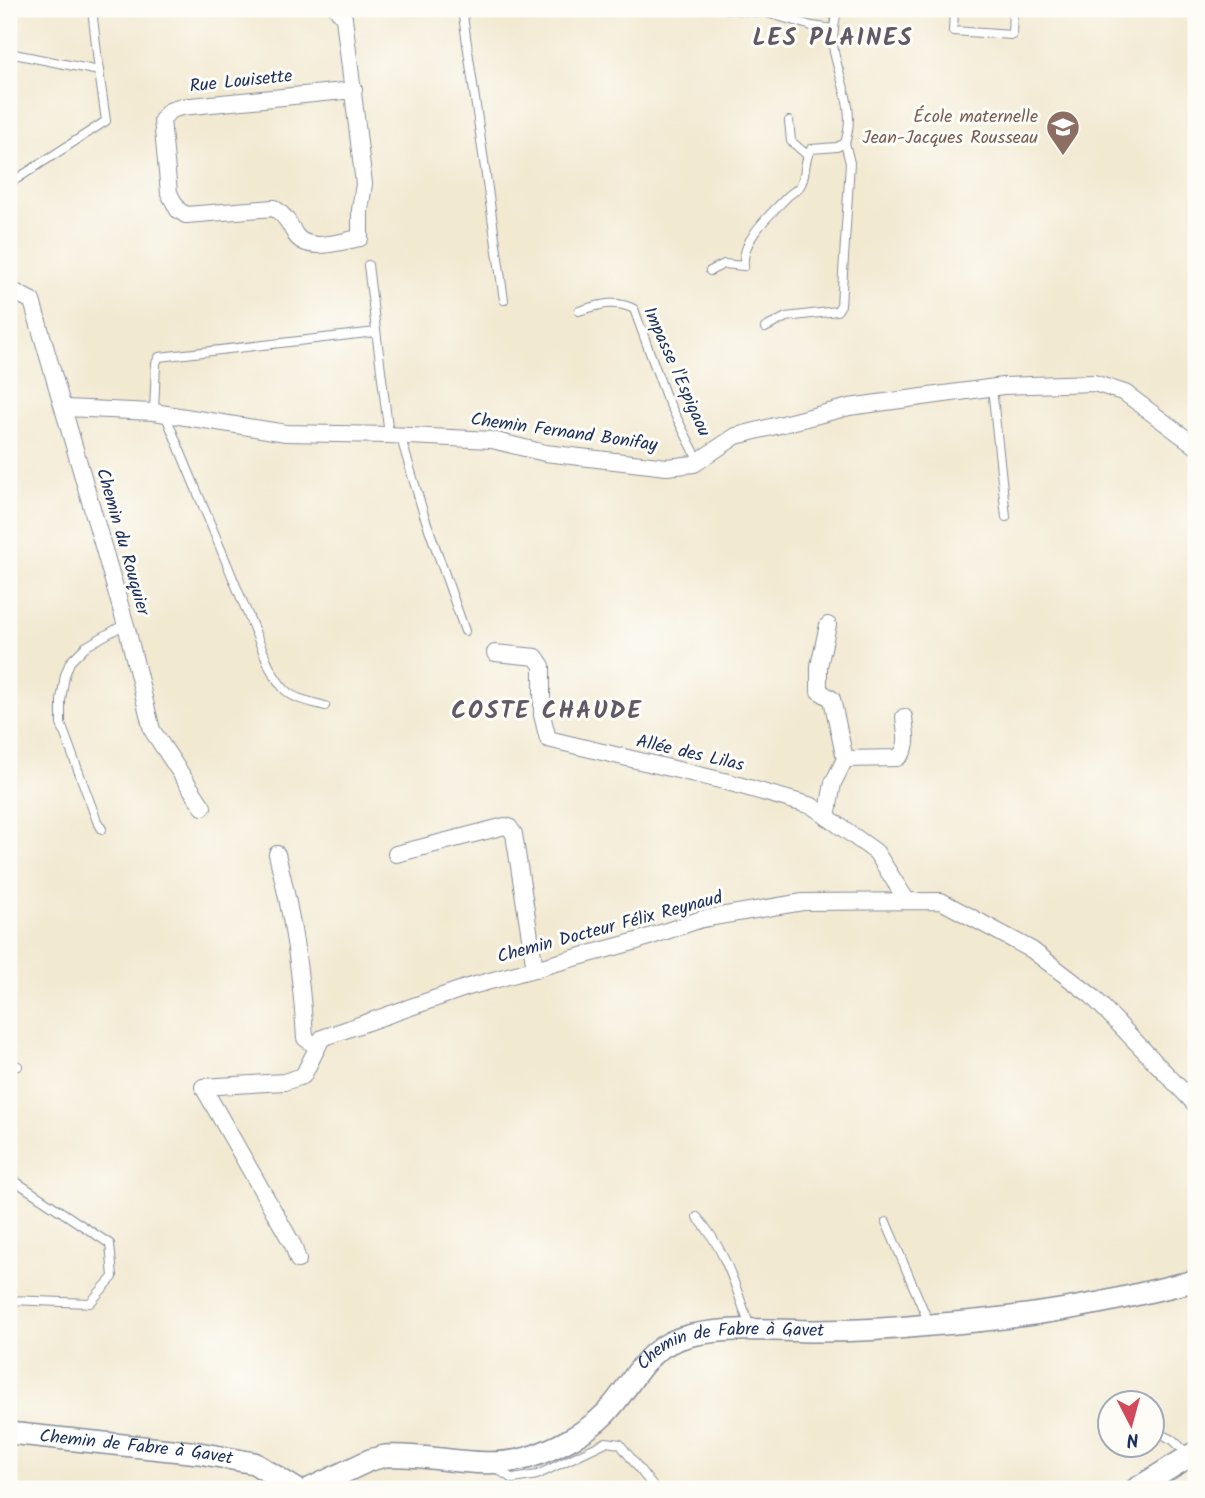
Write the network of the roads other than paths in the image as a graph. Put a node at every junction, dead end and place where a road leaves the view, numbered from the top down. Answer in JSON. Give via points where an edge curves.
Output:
{"nodes":[{"id":1,"x":92,"y":9,"type":"edge"},
{"id":2,"x":337,"y":9,"type":"edge"},
{"id":3,"x":462,"y":9,"type":"edge"},
{"id":4,"x":727,"y":9,"type":"edge"},
{"id":5,"x":837,"y":9,"type":"edge"},
{"id":6,"x":954,"y":9,"type":"edge"},
{"id":7,"x":1013,"y":9,"type":"edge"},
{"id":8,"x":834,"y":29,"type":"junction"},
{"id":9,"x":9,"y":53,"type":"edge"},
{"id":10,"x":99,"y":71,"type":"junction"},
{"id":11,"x":354,"y":90,"type":"junction"},
{"id":12,"x":789,"y":121,"type":"dead end"},
{"id":13,"x":845,"y":143,"type":"junction"},
{"id":14,"x":807,"y":155,"type":"junction"},
{"id":15,"x":9,"y":184,"type":"edge"},
{"id":16,"x":368,"y":265,"type":"dead end"},
{"id":17,"x":710,"y":271,"type":"dead end"},
{"id":18,"x":9,"y":294,"type":"edge"},
{"id":19,"x":504,"y":300,"type":"dead end"},
{"id":20,"x":579,"y":310,"type":"dead end"},
{"id":21,"x":765,"y":328,"type":"dead end"},
{"id":22,"x":376,"y":332,"type":"junction"},
{"id":23,"x":992,"y":387,"type":"junction"},
{"id":24,"x":65,"y":408,"type":"junction"},
{"id":25,"x":160,"y":413,"type":"junction"},
{"id":26,"x":395,"y":435,"type":"junction"},
{"id":27,"x":1196,"y":446,"type":"edge"},
{"id":28,"x":699,"y":461,"type":"junction"},
{"id":29,"x":1006,"y":517,"type":"dead end"},
{"id":30,"x":125,"y":624,"type":"junction"},
{"id":31,"x":828,"y":625,"type":"dead end"},
{"id":32,"x":465,"y":631,"type":"dead end"},
{"id":33,"x":495,"y":653,"type":"dead end"},
{"id":34,"x":325,"y":706,"type":"dead end"},
{"id":35,"x":904,"y":717,"type":"dead end"},
{"id":36,"x":845,"y":758,"type":"junction"},
{"id":37,"x":203,"y":807,"type":"dead end"},
{"id":38,"x":827,"y":817,"type":"junction"},
{"id":39,"x":102,"y":829,"type":"dead end"},
{"id":40,"x":277,"y":853,"type":"dead end"},
{"id":41,"x":396,"y":854,"type":"dead end"},
{"id":42,"x":907,"y":901,"type":"junction"},
{"id":43,"x":535,"y":969,"type":"junction"},
{"id":44,"x":317,"y":1047,"type":"junction"},
{"id":45,"x":1196,"y":1105,"type":"edge"},
{"id":46,"x":9,"y":1177,"type":"edge"},
{"id":47,"x":697,"y":1217,"type":"dead end"},
{"id":48,"x":886,"y":1222,"type":"dead end"},
{"id":49,"x":298,"y":1260,"type":"dead end"},
{"id":50,"x":1196,"y":1281,"type":"edge"},
{"id":51,"x":9,"y":1300,"type":"edge"},
{"id":52,"x":930,"y":1325,"type":"junction"},
{"id":53,"x":751,"y":1329,"type":"junction"},
{"id":54,"x":9,"y":1433,"type":"edge"},
{"id":55,"x":1166,"y":1436,"type":"edge"},
{"id":56,"x":1193,"y":1454,"type":"edge"},
{"id":57,"x":490,"y":1464,"type":"junction"},
{"id":58,"x":272,"y":1482,"type":"edge"},
{"id":59,"x":296,"y":1489,"type":"edge"},
{"id":60,"x":309,"y":1489,"type":"edge"},
{"id":61,"x":655,"y":1489,"type":"edge"},
{"id":62,"x":1136,"y":1489,"type":"edge"}],
"edges":[{"from":1,"to":10,"type":"lane"},
{"from":2,"to":11,"type":"street","name":"Rue Louisette","via":[[344,18]]},
{"from":3,"to":19,"type":"lane"},
{"from":4,"to":8,"type":"lane"},
{"from":5,"to":8,"type":"lane"},
{"from":6,"to":7,"type":"lane","via":[[953,31],[1013,35]]},
{"from":8,"to":13,"type":"lane","via":[[834,50],[849,108]]},
{"from":9,"to":10,"type":"lane"},
{"from":10,"to":15,"type":"lane","via":[[106,121]]},
{"from":11,"to":11,"type":"street","name":"Rue Louisette","via":[[169,111],[162,120],[173,203],[186,215],[274,208],[307,244],[360,238],[364,184]]},
{"from":12,"to":14,"type":"lane","via":[[791,141]]},
{"from":13,"to":14,"type":"lane","via":[[811,149]]},
{"from":13,"to":21,"type":"lane","via":[[850,163],[841,305],[837,311],[786,317]]},
{"from":14,"to":17,"type":"lane","via":[[799,187],[748,243],[744,267],[724,264]]},
{"from":16,"to":22,"type":"lane"},
{"from":18,"to":24,"type":"street","name":"Chemin du Rouquier","via":[[32,301]]},
{"from":20,"to":28,"type":"lane","name":"Impasse l'Espigaou","via":[[608,303],[634,309],[666,397]]},
{"from":22,"to":25,"type":"lane","via":[[159,357]]},
{"from":22,"to":26,"type":"lane"},
{"from":23,"to":27,"type":"street","name":"Chemin Fernand Bonifay","via":[[1094,383],[1125,393]]},
{"from":23,"to":28,"type":"street","name":"Chemin Fernand Bonifay","via":[[849,407],[736,436]]},
{"from":23,"to":29,"type":"lane"},
{"from":24,"to":25,"type":"street","name":"Chemin Fernand Bonifay"},
{"from":24,"to":30,"type":"street","name":"Chemin du Rouquier"},
{"from":25,"to":26,"type":"street","name":"Chemin Fernand Bonifay","via":[[286,433]]},
{"from":25,"to":34,"type":"lane","via":[[279,685],[289,696]]},
{"from":26,"to":28,"type":"street","name":"Chemin Fernand Bonifay","via":[[492,440],[545,453],[667,467]]},
{"from":26,"to":32,"type":"lane"},
{"from":30,"to":37,"type":"street","name":"Chemin du Rouquier","via":[[152,730]]},
{"from":30,"to":39,"type":"lane","via":[[85,647],[70,662],[61,700],[67,744]]},
{"from":31,"to":36,"type":"street","via":[[819,691],[832,699]]},
{"from":33,"to":38,"type":"street","name":"Allée des Lilas","via":[[536,657],[542,666],[542,715],[548,739],[737,784],[812,806]]},
{"from":35,"to":36,"type":"street","via":[[903,754],[897,758]]},
{"from":36,"to":38,"type":"street","via":[[833,783]]},
{"from":38,"to":42,"type":"street","name":"Allée des Lilas","via":[[876,852]]},
{"from":40,"to":44,"type":"street","via":[[294,926],[305,1038]]},
{"from":41,"to":43,"type":"street","via":[[509,827],[514,834]]},
{"from":42,"to":43,"type":"street","name":"Chemin Docteur Félix Reynaud","via":[[803,902],[702,919]]},
{"from":42,"to":45,"type":"street","name":"Chemin Docteur Félix Reynaud","via":[[941,901],[1032,950],[1092,996]]},
{"from":43,"to":44,"type":"street","name":"Chemin Docteur Félix Reynaud","via":[[468,987],[322,1038]]},
{"from":44,"to":49,"type":"street","name":"Chemin Docteur Félix Reynaud","via":[[303,1076],[284,1082],[203,1087]]},
{"from":46,"to":51,"type":"lane","via":[[110,1244],[113,1277],[90,1303]]},
{"from":47,"to":53,"type":"lane","via":[[721,1253]]},
{"from":48,"to":52,"type":"lane"},
{"from":50,"to":52,"type":"street","name":"Chemin de Fabre à Gavet","via":[[1056,1311]]},
{"from":52,"to":53,"type":"street","name":"Chemin de Fabre à Gavet","via":[[838,1331]]},
{"from":53,"to":57,"type":"street","name":"Chemin de Fabre à Gavet","via":[[712,1331],[670,1341],[643,1363],[606,1414],[590,1427],[527,1458]]},
{"from":54,"to":58,"type":"street","name":"Chemin de Fabre à Gavet","via":[[254,1463]]},
{"from":55,"to":56,"type":"lane"},
{"from":56,"to":62,"type":"street"},
{"from":57,"to":60,"type":"street","name":"Chemin de Fabre à Gavet","via":[[385,1456]]},
{"from":57,"to":61,"type":"lane","via":[[513,1479],[537,1475],[606,1442],[620,1444]]},
{"from":58,"to":59,"type":"street","name":"Chemin de Fabre à Gavet"}]}
